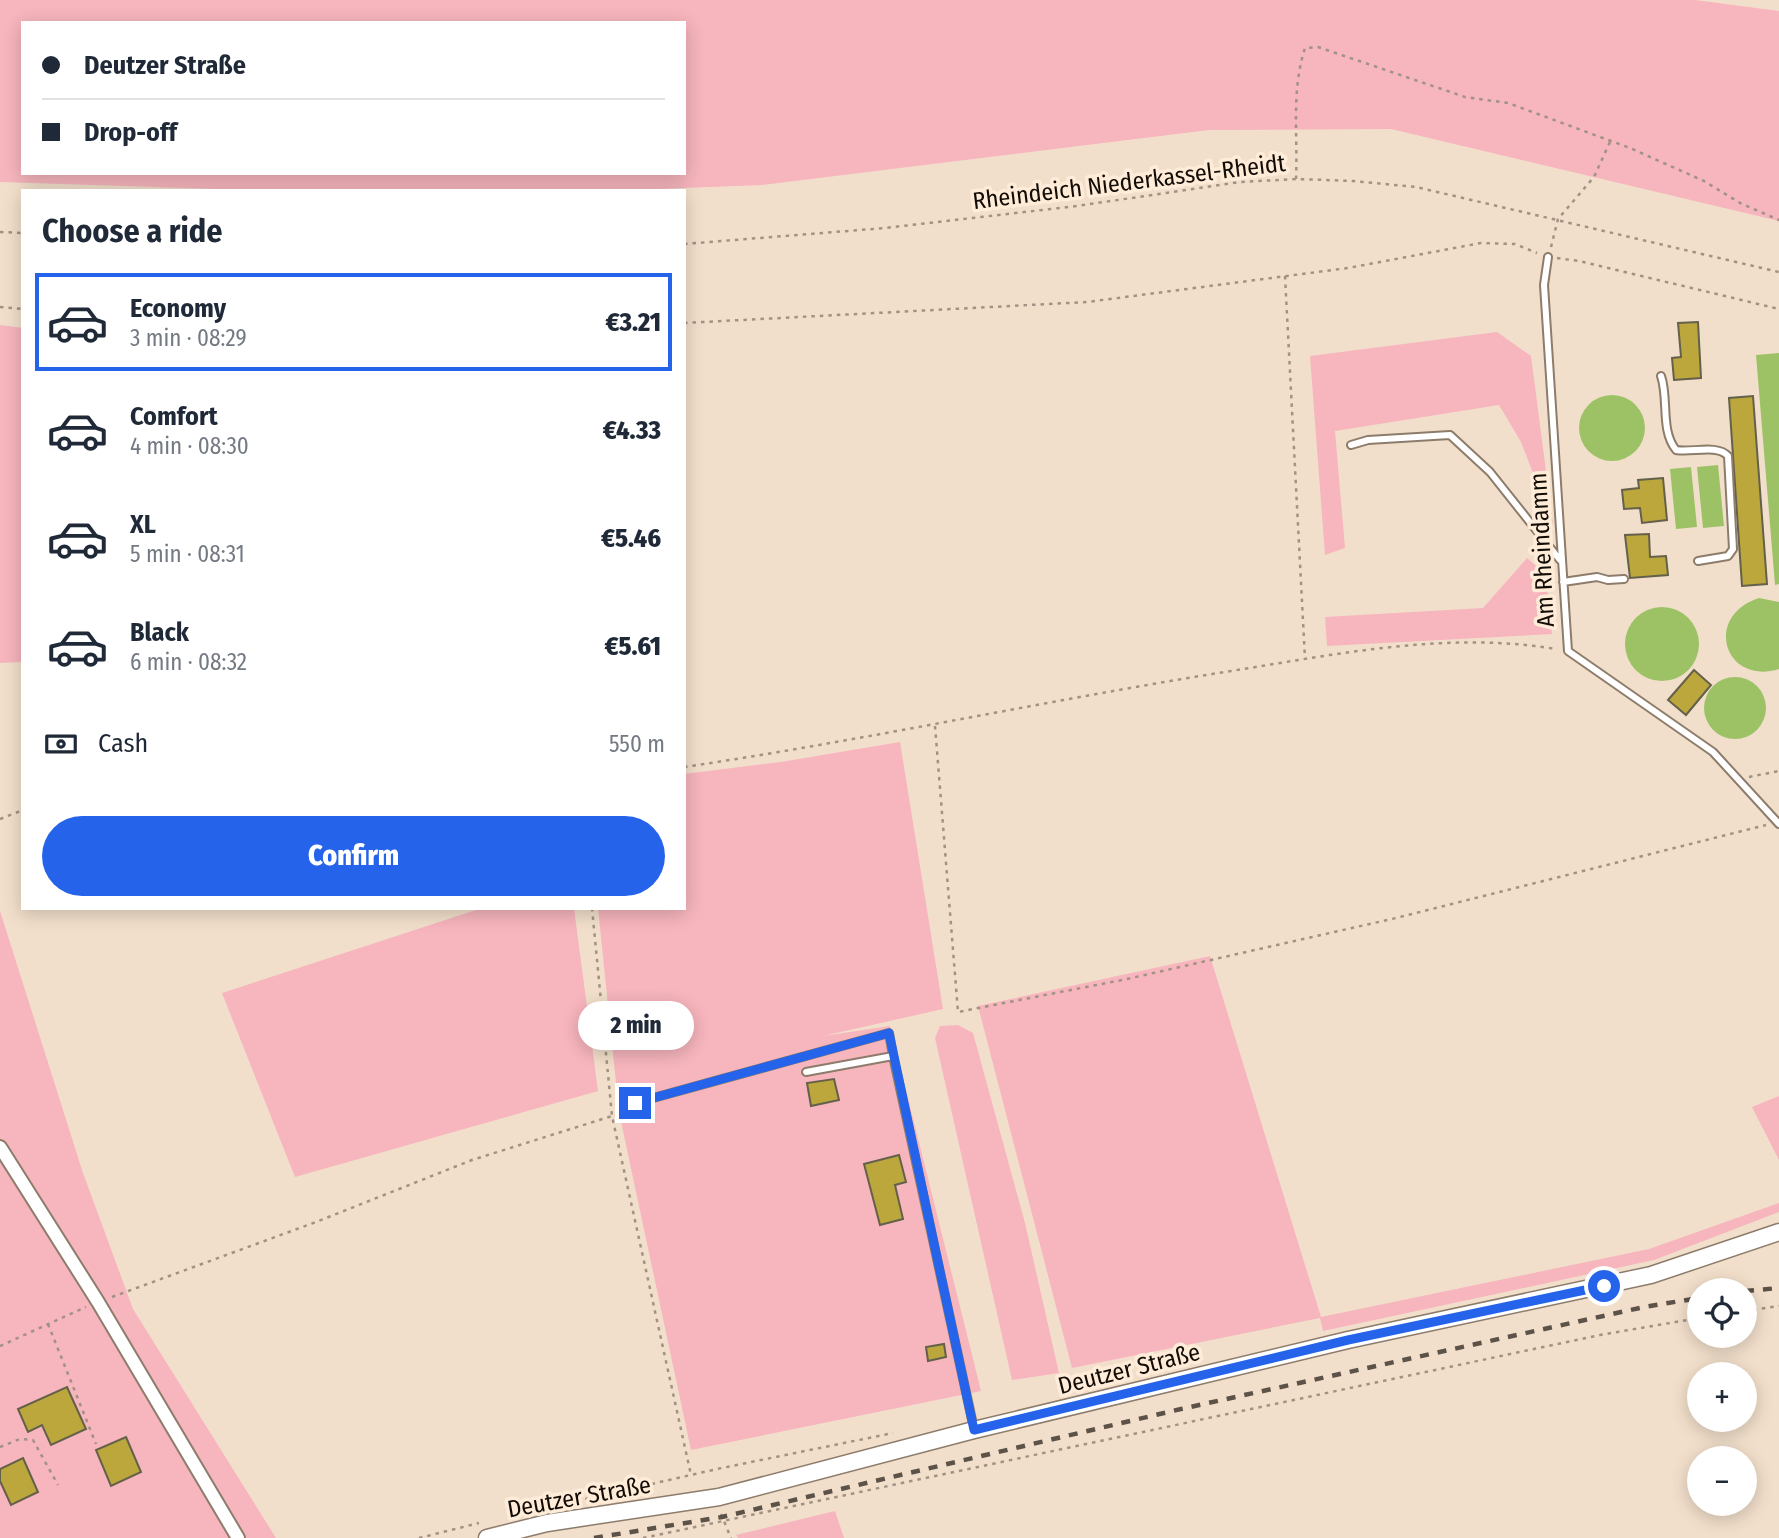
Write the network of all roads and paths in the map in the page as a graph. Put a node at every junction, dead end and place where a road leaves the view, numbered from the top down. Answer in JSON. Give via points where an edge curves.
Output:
{"nodes":[{"id":1,"x":1611,"y":141,"type":"junction"},
{"id":2,"x":1296,"y":179,"type":"junction"},
{"id":3,"x":1558,"y":219,"type":"junction"},
{"id":4,"x":1779,"y":220,"type":"edge"},
{"id":5,"x":0,"y":232,"type":"edge"},
{"id":6,"x":21,"y":233,"type":"edge"},
{"id":7,"x":686,"y":244,"type":"edge"},
{"id":8,"x":1548,"y":257,"type":"junction"},
{"id":9,"x":1779,"y":272,"type":"edge"},
{"id":10,"x":1285,"y":276,"type":"junction"},
{"id":11,"x":0,"y":307,"type":"edge"},
{"id":12,"x":21,"y":309,"type":"edge"},
{"id":13,"x":1779,"y":309,"type":"edge"},
{"id":14,"x":686,"y":323,"type":"edge"},
{"id":15,"x":1661,"y":376,"type":"dead end"},
{"id":16,"x":1350,"y":445,"type":"dead end"},
{"id":17,"x":1562,"y":561,"type":"junction"},
{"id":18,"x":1698,"y":561,"type":"dead end"},
{"id":19,"x":1624,"y":579,"type":"dead end"},
{"id":20,"x":1563,"y":582,"type":"junction"},
{"id":21,"x":1568,"y":651,"type":"junction"},
{"id":22,"x":1305,"y":659,"type":"junction"},
{"id":23,"x":934,"y":726,"type":"junction"},
{"id":24,"x":686,"y":767,"type":"edge"},
{"id":25,"x":1779,"y":771,"type":"edge"},
{"id":26,"x":1740,"y":782,"type":"junction"},
{"id":27,"x":21,"y":811,"type":"edge"},
{"id":28,"x":0,"y":819,"type":"edge"},
{"id":29,"x":1778,"y":823,"type":"edge"},
{"id":30,"x":592,"y":910,"type":"edge"},
{"id":31,"x":893,"y":1056,"type":"junction"},
{"id":32,"x":806,"y":1072,"type":"dead end"},
{"id":33,"x":635,"y":1103,"type":"dead end"},
{"id":34,"x":612,"y":1116,"type":"junction"},
{"id":35,"x":0,"y":1147,"type":"edge"},
{"id":36,"x":1779,"y":1233,"type":"edge"},
{"id":37,"x":98,"y":1302,"type":"junction"},
{"id":38,"x":1779,"y":1306,"type":"edge"},
{"id":39,"x":1757,"y":1309,"type":"edge"},
{"id":40,"x":1687,"y":1320,"type":"edge"},
{"id":41,"x":48,"y":1324,"type":"junction"},
{"id":42,"x":0,"y":1346,"type":"edge"},
{"id":43,"x":974,"y":1430,"type":"junction"},
{"id":44,"x":96,"y":1444,"type":"dead end"},
{"id":45,"x":0,"y":1447,"type":"edge"},
{"id":46,"x":691,"y":1475,"type":"dead end"},
{"id":47,"x":58,"y":1485,"type":"dead end"},
{"id":48,"x":719,"y":1496,"type":"junction"},
{"id":49,"x":724,"y":1522,"type":"junction"},
{"id":50,"x":238,"y":1538,"type":"edge"},
{"id":51,"x":487,"y":1538,"type":"edge"},
{"id":52,"x":643,"y":1538,"type":"edge"},
{"id":53,"x":731,"y":1538,"type":"edge"}],
"edges":[{"from":1,"to":2,"type":"path","via":[[1508,103],[1465,97],[1318,47],[1304,48],[1295,108]]},
{"from":1,"to":3,"type":"path","via":[[1594,177]]},
{"from":1,"to":4,"type":"path"},
{"from":2,"to":3,"type":"path","name":"Rheindeich Niederkassel-Rheidt","via":[[1416,187]]},
{"from":2,"to":7,"type":"path","name":"Rheindeich Niederkassel-Rheidt","via":[[1240,182],[885,228]]},
{"from":3,"to":8,"type":"path"},
{"from":3,"to":9,"type":"path","name":"Rheindeich Niederkassel-Rheidt"},
{"from":5,"to":6,"type":"path"},
{"from":8,"to":10,"type":"path","via":[[1515,244],[1481,243]]},
{"from":8,"to":13,"type":"path"},
{"from":8,"to":17,"type":"lane","name":"Am Rheindamm","via":[[1544,285]]},
{"from":10,"to":14,"type":"path","via":[[1087,302]]},
{"from":10,"to":22,"type":"path"},
{"from":11,"to":12,"type":"path"},
{"from":15,"to":18,"type":"lane","via":[[1670,443],[1675,450],[1716,450],[1728,456],[1733,549],[1728,556]]},
{"from":16,"to":17,"type":"lane","via":[[1450,435],[1490,472]]},
{"from":17,"to":20,"type":"lane","name":"Am Rheindamm"},
{"from":19,"to":20,"type":"lane"},
{"from":20,"to":21,"type":"lane","name":"Am Rheindamm"},
{"from":21,"to":22,"type":"path","via":[[1522,643],[1456,643],[1382,646]]},
{"from":21,"to":26,"type":"lane","name":"Am Rheindamm","via":[[1713,752]]},
{"from":22,"to":23,"type":"path"},
{"from":23,"to":24,"type":"path"},
{"from":23,"to":29,"type":"path","via":[[958,1012],[1396,918]]},
{"from":25,"to":26,"type":"path"},
{"from":26,"to":29,"type":"lane","name":"Am Rheindamm"},
{"from":27,"to":28,"type":"path"},
{"from":30,"to":34,"type":"path"},
{"from":31,"to":32,"type":"lane"},
{"from":31,"to":33,"type":"lane","via":[[889,1033]]},
{"from":31,"to":43,"type":"lane"},
{"from":34,"to":37,"type":"path","via":[[472,1160]]},
{"from":34,"to":46,"type":"path"},
{"from":35,"to":37,"type":"street"},
{"from":36,"to":43,"type":"street","name":"Deutzer Straße","via":[[1639,1278],[1348,1340]]},
{"from":37,"to":41,"type":"path"},
{"from":37,"to":50,"type":"street"},
{"from":38,"to":39,"type":"path"},
{"from":40,"to":49,"type":"path"},
{"from":41,"to":42,"type":"path"},
{"from":41,"to":44,"type":"path"},
{"from":43,"to":48,"type":"street","name":"Deutzer Straße"},
{"from":45,"to":47,"type":"path","via":[[20,1439],[33,1440]]},
{"from":48,"to":49,"type":"path"},
{"from":48,"to":51,"type":"street","name":"Deutzer Straße","via":[[547,1523]]},
{"from":49,"to":52,"type":"path"},
{"from":49,"to":53,"type":"path"}]}
